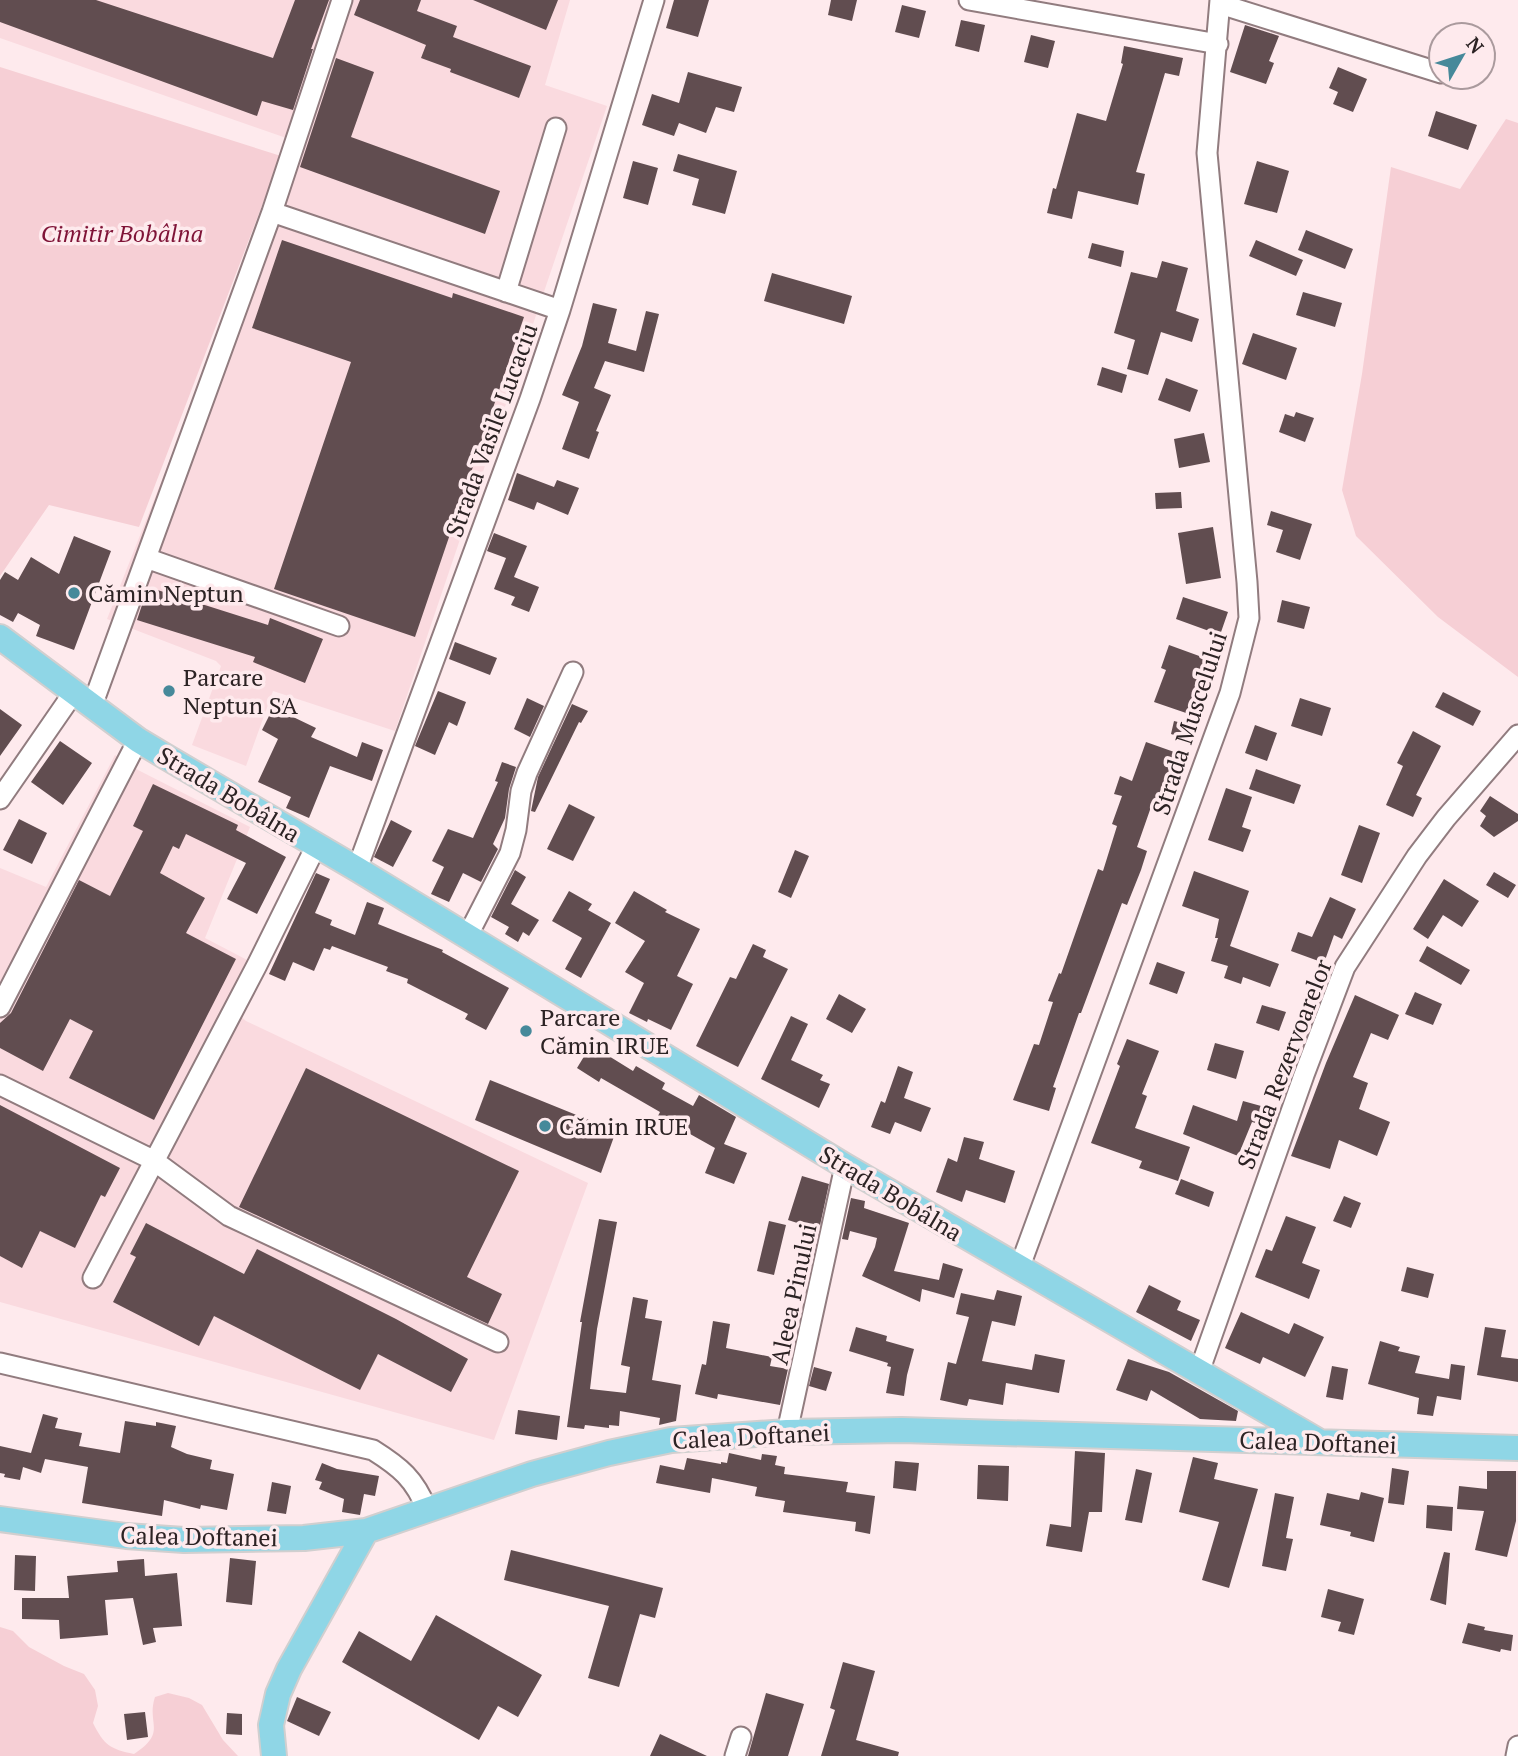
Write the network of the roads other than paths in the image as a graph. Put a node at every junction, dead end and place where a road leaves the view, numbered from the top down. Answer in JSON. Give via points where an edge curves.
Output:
{"nodes":[{"id":1,"x":342,"y":0,"type":"edge"},
{"id":2,"x":654,"y":0,"type":"edge"},
{"id":3,"x":969,"y":0,"type":"edge"},
{"id":4,"x":1220,"y":2,"type":"edge"},
{"id":5,"x":1217,"y":44,"type":"junction"},
{"id":6,"x":1427,"y":69,"type":"edge"},
{"id":7,"x":556,"y":128,"type":"dead end"},
{"id":8,"x":272,"y":212,"type":"junction"},
{"id":9,"x":506,"y":292,"type":"junction"},
{"id":10,"x":560,"y":310,"type":"junction"},
{"id":11,"x":146,"y":558,"type":"junction"},
{"id":12,"x":340,"y":626,"type":"dead end"},
{"id":13,"x":0,"y":637,"type":"edge"},
{"id":14,"x":573,"y":672,"type":"dead end"},
{"id":15,"x":83,"y":699,"type":"junction"},
{"id":16,"x":1518,"y":734,"type":"edge"},
{"id":17,"x":138,"y":740,"type":"junction"},
{"id":18,"x":0,"y":799,"type":"edge"},
{"id":19,"x":316,"y":846,"type":"junction"},
{"id":20,"x":357,"y":869,"type":"junction"},
{"id":21,"x":467,"y":937,"type":"junction"},
{"id":22,"x":0,"y":1007,"type":"edge"},
{"id":23,"x":0,"y":1085,"type":"edge"},
{"id":24,"x":153,"y":1160,"type":"junction"},
{"id":25,"x":845,"y":1166,"type":"junction"},
{"id":26,"x":1019,"y":1269,"type":"junction"},
{"id":27,"x":93,"y":1278,"type":"dead end"},
{"id":28,"x":498,"y":1342,"type":"dead end"},
{"id":29,"x":0,"y":1363,"type":"edge"},
{"id":30,"x":1199,"y":1372,"type":"junction"},
{"id":31,"x":787,"y":1432,"type":"junction"},
{"id":32,"x":1320,"y":1442,"type":"junction"},
{"id":33,"x":1518,"y":1448,"type":"edge"},
{"id":34,"x":427,"y":1510,"type":"junction"},
{"id":35,"x":0,"y":1519,"type":"edge"},
{"id":36,"x":366,"y":1531,"type":"junction"},
{"id":37,"x":1518,"y":1746,"type":"edge"},
{"id":38,"x":274,"y":1756,"type":"edge"},
{"id":39,"x":1516,"y":1756,"type":"edge"}],
"edges":[{"from":1,"to":8,"type":"street"},
{"from":2,"to":10,"type":"street","name":"Strada Vasile Lucaciu"},
{"from":3,"to":5,"type":"street"},
{"from":4,"to":5,"type":"street","name":"Strada Muscelului"},
{"from":4,"to":6,"type":"street"},
{"from":5,"to":26,"type":"street","name":"Strada Muscelului","via":[[1207,153],[1249,618],[1230,693]]},
{"from":7,"to":9,"type":"street"},
{"from":8,"to":9,"type":"street"},
{"from":8,"to":11,"type":"street"},
{"from":9,"to":10,"type":"street"},
{"from":10,"to":20,"type":"street","name":"Strada Vasile Lucaciu"},
{"from":11,"to":12,"type":"street"},
{"from":11,"to":15,"type":"street"},
{"from":13,"to":15,"type":"main road","name":"Strada Bobâlna"},
{"from":14,"to":21,"type":"street","via":[[527,773],[510,853]]},
{"from":15,"to":17,"type":"main road","name":"Strada Bobâlna"},
{"from":15,"to":18,"type":"street"},
{"from":16,"to":30,"type":"street","name":"Strada Rezervoarelor","via":[[1417,856],[1345,967]]},
{"from":17,"to":19,"type":"main road","name":"Strada Bobâlna"},
{"from":17,"to":22,"type":"street"},
{"from":19,"to":20,"type":"main road","name":"Strada Bobâlna"},
{"from":19,"to":24,"type":"street"},
{"from":20,"to":21,"type":"main road","name":"Strada Bobâlna"},
{"from":21,"to":25,"type":"main road","name":"Strada Bobâlna"},
{"from":23,"to":24,"type":"street"},
{"from":24,"to":27,"type":"street"},
{"from":24,"to":28,"type":"street","via":[[229,1216]]},
{"from":25,"to":26,"type":"main road","name":"Strada Bobâlna"},
{"from":25,"to":31,"type":"street","name":"Aleea Pinului"},
{"from":26,"to":30,"type":"main road","name":"Strada Bobâlna"},
{"from":29,"to":34,"type":"street","via":[[373,1450],[399,1466],[419,1490]]},
{"from":30,"to":32,"type":"main road","name":"Strada Bobâlna"},
{"from":31,"to":32,"type":"main road","name":"Calea Doftanei","via":[[902,1430]]},
{"from":31,"to":34,"type":"main road","name":"Calea Doftanei","via":[[671,1440],[621,1450]]},
{"from":32,"to":33,"type":"main road","name":"Calea Doftanei"},
{"from":34,"to":36,"type":"main road","name":"Calea Doftanei"},
{"from":35,"to":36,"type":"main road","name":"Calea Doftanei","via":[[184,1541],[304,1538]]},
{"from":36,"to":38,"type":"main road","via":[[278,1694],[271,1726]]},
{"from":37,"to":39,"type":"street"}]}
